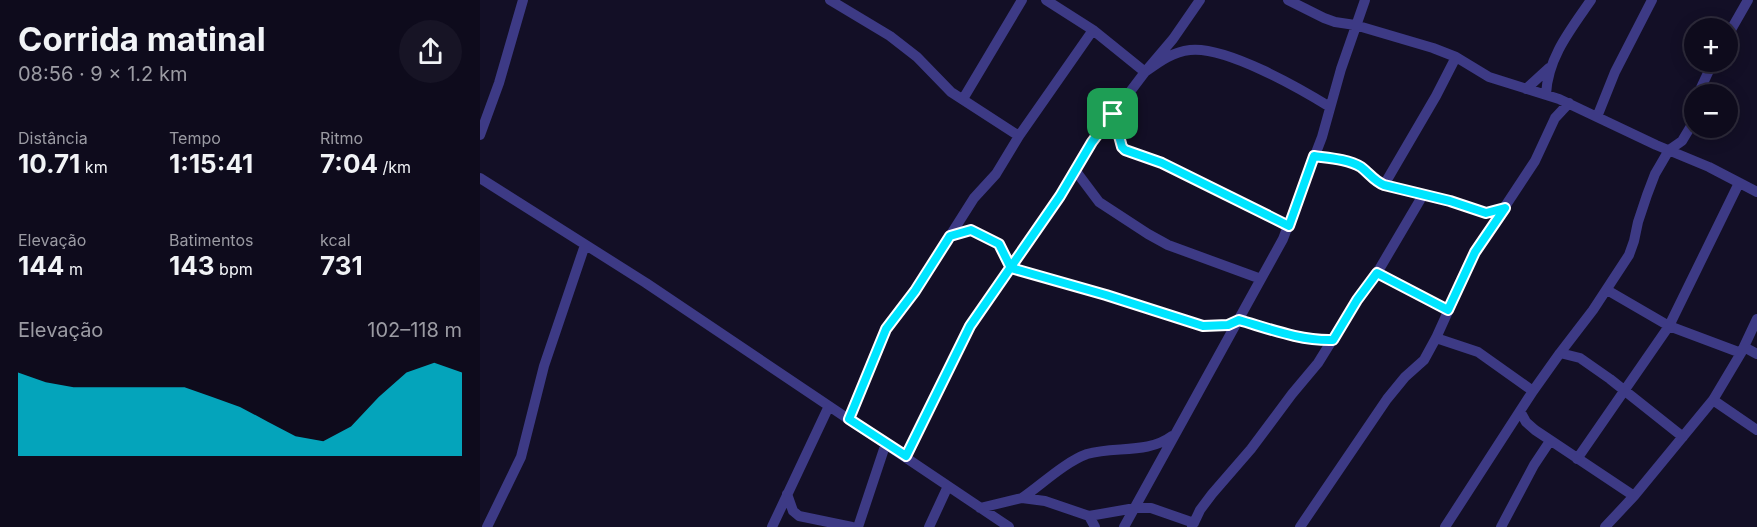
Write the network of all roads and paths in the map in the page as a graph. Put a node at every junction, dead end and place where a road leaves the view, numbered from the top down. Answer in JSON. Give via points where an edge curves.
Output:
{"nodes":[{"id":1,"x":523,"y":0,"type":"edge"},
{"id":2,"x":830,"y":0,"type":"edge"},
{"id":3,"x":1022,"y":0,"type":"edge"},
{"id":4,"x":1046,"y":0,"type":"edge"},
{"id":5,"x":1200,"y":0,"type":"edge"},
{"id":6,"x":1287,"y":0,"type":"edge"},
{"id":7,"x":1365,"y":0,"type":"edge"},
{"id":8,"x":1591,"y":0,"type":"edge"},
{"id":9,"x":1652,"y":0,"type":"edge"},
{"id":10,"x":1748,"y":0,"type":"edge"},
{"id":11,"x":1738,"y":18,"type":"edge"},
{"id":12,"x":1355,"y":25,"type":"junction"},
{"id":13,"x":1094,"y":30,"type":"junction"},
{"id":14,"x":1456,"y":57,"type":"junction"},
{"id":15,"x":1551,"y":65,"type":"junction"},
{"id":16,"x":1145,"y":72,"type":"junction"},
{"id":17,"x":1526,"y":88,"type":"junction"},
{"id":18,"x":1546,"y":94,"type":"junction"},
{"id":19,"x":963,"y":99,"type":"junction"},
{"id":20,"x":1569,"y":103,"type":"junction"},
{"id":21,"x":1330,"y":107,"type":"junction"},
{"id":22,"x":1113,"y":114,"type":"junction"},
{"id":23,"x":1597,"y":117,"type":"junction"},
{"id":24,"x":480,"y":135,"type":"edge"},
{"id":25,"x":1019,"y":136,"type":"junction"},
{"id":26,"x":1684,"y":138,"type":"edge"},
{"id":27,"x":1668,"y":150,"type":"junction"},
{"id":28,"x":1314,"y":156,"type":"junction"},
{"id":29,"x":1075,"y":170,"type":"junction"},
{"id":30,"x":480,"y":178,"type":"edge"},
{"id":31,"x":1739,"y":183,"type":"junction"},
{"id":32,"x":1384,"y":185,"type":"junction"},
{"id":33,"x":1757,"y":192,"type":"edge"},
{"id":34,"x":1424,"y":195,"type":"junction"},
{"id":35,"x":1505,"y":208,"type":"junction"},
{"id":36,"x":1289,"y":226,"type":"junction"},
{"id":37,"x":950,"y":236,"type":"junction"},
{"id":38,"x":585,"y":244,"type":"junction"},
{"id":39,"x":1011,"y":268,"type":"junction"},
{"id":40,"x":1377,"y":273,"type":"junction"},
{"id":41,"x":1261,"y":279,"type":"junction"},
{"id":42,"x":1607,"y":290,"type":"junction"},
{"id":43,"x":1448,"y":310,"type":"junction"},
{"id":44,"x":1757,"y":319,"type":"edge"},
{"id":45,"x":1239,"y":320,"type":"junction"},
{"id":46,"x":1669,"y":326,"type":"junction"},
{"id":47,"x":1436,"y":338,"type":"junction"},
{"id":48,"x":1333,"y":340,"type":"junction"},
{"id":49,"x":1742,"y":350,"type":"junction"},
{"id":50,"x":1560,"y":353,"type":"junction"},
{"id":51,"x":1757,"y":354,"type":"edge"},
{"id":52,"x":1533,"y":391,"type":"junction"},
{"id":53,"x":1624,"y":391,"type":"junction"},
{"id":54,"x":1713,"y":400,"type":"junction"},
{"id":55,"x":829,"y":406,"type":"junction"},
{"id":56,"x":1520,"y":411,"type":"junction"},
{"id":57,"x":849,"y":419,"type":"junction"},
{"id":58,"x":1757,"y":430,"type":"edge"},
{"id":59,"x":1175,"y":434,"type":"junction"},
{"id":60,"x":1683,"y":437,"type":"junction"},
{"id":61,"x":1550,"y":441,"type":"junction"},
{"id":62,"x":886,"y":443,"type":"junction"},
{"id":63,"x":906,"y":456,"type":"junction"},
{"id":64,"x":1577,"y":459,"type":"junction"},
{"id":65,"x":948,"y":486,"type":"junction"},
{"id":66,"x":787,"y":494,"type":"junction"},
{"id":67,"x":1634,"y":496,"type":"junction"},
{"id":68,"x":1022,"y":498,"type":"junction"},
{"id":69,"x":980,"y":508,"type":"junction"},
{"id":70,"x":1135,"y":508,"type":"junction"},
{"id":71,"x":1089,"y":516,"type":"junction"},
{"id":72,"x":1193,"y":525,"type":"edge"},
{"id":73,"x":487,"y":527,"type":"edge"},
{"id":74,"x":772,"y":527,"type":"edge"},
{"id":75,"x":852,"y":527,"type":"edge"},
{"id":76,"x":858,"y":527,"type":"edge"},
{"id":77,"x":928,"y":527,"type":"edge"},
{"id":78,"x":1009,"y":527,"type":"edge"},
{"id":79,"x":1095,"y":527,"type":"edge"},
{"id":80,"x":1124,"y":527,"type":"edge"},
{"id":81,"x":1300,"y":527,"type":"edge"},
{"id":82,"x":1445,"y":527,"type":"edge"},
{"id":83,"x":1501,"y":527,"type":"edge"},
{"id":84,"x":1605,"y":527,"type":"edge"}],
"edges":[{"from":1,"to":24,"type":"street"},
{"from":2,"to":19,"type":"street","via":[[905,48]]},
{"from":3,"to":19,"type":"street"},
{"from":4,"to":13,"type":"street"},
{"from":5,"to":16,"type":"street"},
{"from":6,"to":12,"type":"street","via":[[1324,18]]},
{"from":7,"to":12,"type":"street"},
{"from":8,"to":15,"type":"street"},
{"from":9,"to":23,"type":"street","via":[[1614,72]]},
{"from":10,"to":11,"type":"street"},
{"from":12,"to":14,"type":"street"},
{"from":12,"to":21,"type":"street"},
{"from":13,"to":16,"type":"street"},
{"from":13,"to":25,"type":"street"},
{"from":14,"to":17,"type":"street","via":[[1489,77]]},
{"from":14,"to":32,"type":"street"},
{"from":15,"to":17,"type":"street"},
{"from":15,"to":18,"type":"street"},
{"from":16,"to":21,"type":"street","via":[[1170,55],[1207,50],[1293,85]]},
{"from":16,"to":22,"type":"street"},
{"from":17,"to":18,"type":"street"},
{"from":18,"to":20,"type":"street"},
{"from":19,"to":25,"type":"street"},
{"from":20,"to":23,"type":"street"},
{"from":20,"to":35,"type":"street","via":[[1556,118]]},
{"from":21,"to":28,"type":"street"},
{"from":22,"to":29,"type":"street"},
{"from":22,"to":36,"type":"street","via":[[1125,150],[1162,163]]},
{"from":23,"to":27,"type":"street"},
{"from":25,"to":37,"type":"street"},
{"from":26,"to":27,"type":"street"},
{"from":27,"to":31,"type":"street"},
{"from":27,"to":42,"type":"street","via":[[1647,195],[1629,255]]},
{"from":28,"to":32,"type":"street","via":[[1351,163]]},
{"from":28,"to":36,"type":"street"},
{"from":29,"to":39,"type":"street"},
{"from":29,"to":41,"type":"street","via":[[1099,202],[1148,234]]},
{"from":30,"to":38,"type":"street"},
{"from":31,"to":33,"type":"street"},
{"from":31,"to":46,"type":"street"},
{"from":32,"to":34,"type":"street"},
{"from":34,"to":35,"type":"street","via":[[1486,213]]},
{"from":34,"to":40,"type":"street"},
{"from":35,"to":43,"type":"street","via":[[1475,252]]},
{"from":36,"to":41,"type":"street"},
{"from":37,"to":39,"type":"street","via":[[971,230],[999,244]]},
{"from":37,"to":57,"type":"street","via":[[886,329]]},
{"from":38,"to":55,"type":"street"},
{"from":38,"to":73,"type":"street","via":[[544,366],[521,457]]},
{"from":39,"to":45,"type":"street","via":[[1203,326],[1228,325]]},
{"from":39,"to":63,"type":"street","via":[[970,326]]},
{"from":40,"to":43,"type":"street"},
{"from":40,"to":48,"type":"street"},
{"from":41,"to":45,"type":"street"},
{"from":42,"to":46,"type":"street"},
{"from":42,"to":50,"type":"street"},
{"from":43,"to":47,"type":"street"},
{"from":44,"to":49,"type":"street"},
{"from":45,"to":48,"type":"street","via":[[1294,336]]},
{"from":45,"to":59,"type":"street"},
{"from":46,"to":49,"type":"street"},
{"from":46,"to":53,"type":"street"},
{"from":47,"to":52,"type":"street","via":[[1478,352]]},
{"from":47,"to":81,"type":"street","via":[[1424,360],[1387,399]]},
{"from":48,"to":72,"type":"street","via":[[1212,494]]},
{"from":49,"to":51,"type":"street"},
{"from":49,"to":54,"type":"street"},
{"from":50,"to":52,"type":"street"},
{"from":50,"to":53,"type":"street","via":[[1580,358]]},
{"from":52,"to":56,"type":"street"},
{"from":53,"to":60,"type":"street"},
{"from":53,"to":64,"type":"street"},
{"from":54,"to":58,"type":"street"},
{"from":54,"to":60,"type":"street"},
{"from":55,"to":57,"type":"street"},
{"from":55,"to":66,"type":"street"},
{"from":56,"to":61,"type":"street","via":[[1526,422]]},
{"from":56,"to":82,"type":"street"},
{"from":57,"to":62,"type":"street"},
{"from":59,"to":68,"type":"street","via":[[1155,445],[1084,455]]},
{"from":59,"to":70,"type":"street"},
{"from":60,"to":67,"type":"street"},
{"from":61,"to":64,"type":"street"},
{"from":61,"to":83,"type":"street"},
{"from":62,"to":63,"type":"street"},
{"from":62,"to":76,"type":"street"},
{"from":63,"to":65,"type":"street"},
{"from":64,"to":67,"type":"street"},
{"from":65,"to":69,"type":"street"},
{"from":65,"to":77,"type":"street"},
{"from":66,"to":74,"type":"street"},
{"from":66,"to":75,"type":"street","via":[[793,511],[800,516]]},
{"from":67,"to":84,"type":"street"},
{"from":68,"to":69,"type":"street"},
{"from":68,"to":71,"type":"street","via":[[1045,501]]},
{"from":69,"to":78,"type":"street"},
{"from":70,"to":71,"type":"street"},
{"from":70,"to":72,"type":"street","via":[[1155,509]]},
{"from":70,"to":80,"type":"street"},
{"from":71,"to":79,"type":"street"}]}
